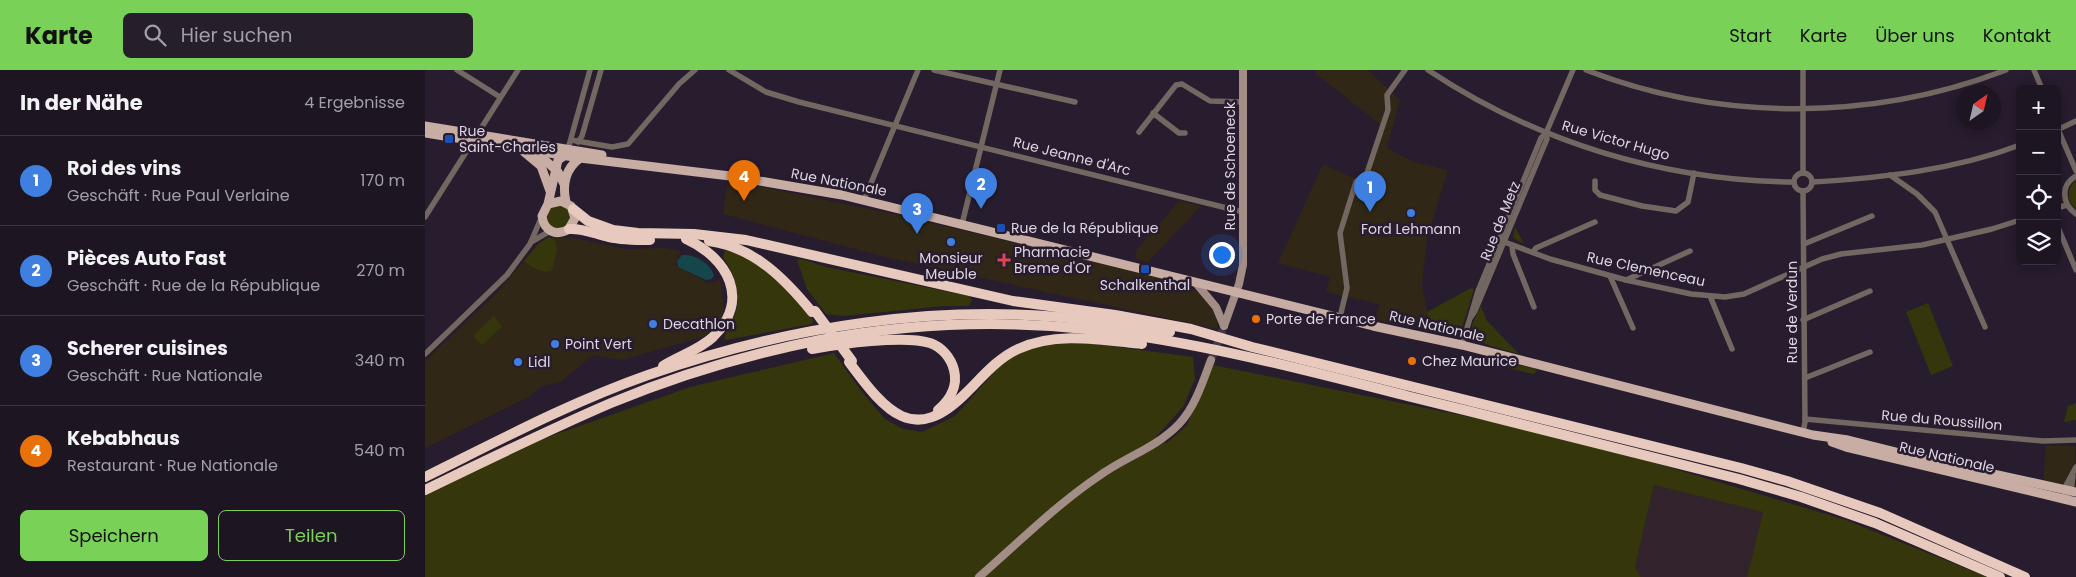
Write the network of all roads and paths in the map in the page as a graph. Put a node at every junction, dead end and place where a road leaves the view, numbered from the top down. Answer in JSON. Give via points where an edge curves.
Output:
{"nodes":[{"id":1,"x":457,"y":70,"type":"edge"},
{"id":2,"x":518,"y":70,"type":"edge"},
{"id":3,"x":590,"y":70,"type":"edge"},
{"id":4,"x":601,"y":70,"type":"edge"},
{"id":5,"x":695,"y":70,"type":"edge"},
{"id":6,"x":729,"y":70,"type":"edge"},
{"id":7,"x":918,"y":70,"type":"edge"},
{"id":8,"x":934,"y":70,"type":"edge"},
{"id":9,"x":1000,"y":70,"type":"edge"},
{"id":10,"x":1243,"y":70,"type":"edge"},
{"id":11,"x":1405,"y":70,"type":"edge"},
{"id":12,"x":1428,"y":70,"type":"edge"},
{"id":13,"x":1573,"y":70,"type":"edge"},
{"id":14,"x":1586,"y":70,"type":"edge"},
{"id":15,"x":1803,"y":70,"type":"edge"},
{"id":16,"x":2006,"y":70,"type":"edge"},
{"id":17,"x":2034,"y":70,"type":"edge"},
{"id":18,"x":997,"y":83,"type":"junction"},
{"id":19,"x":2040,"y":85,"type":"edge"},
{"id":20,"x":500,"y":97,"type":"junction"},
{"id":21,"x":1075,"y":102,"type":"dead end"},
{"id":22,"x":1243,"y":102,"type":"junction"},
{"id":23,"x":1803,"y":108,"type":"junction"},
{"id":24,"x":1153,"y":113,"type":"junction"},
{"id":25,"x":2076,"y":122,"type":"edge"},
{"id":26,"x":425,"y":126,"type":"edge"},
{"id":27,"x":894,"y":126,"type":"junction"},
{"id":28,"x":2061,"y":128,"type":"edge"},
{"id":29,"x":2058,"y":130,"type":"edge"},
{"id":30,"x":1139,"y":132,"type":"dead end"},
{"id":31,"x":425,"y":133,"type":"edge"},
{"id":32,"x":1185,"y":133,"type":"dead end"},
{"id":33,"x":1546,"y":133,"type":"junction"},
{"id":34,"x":475,"y":137,"type":"junction"},
{"id":35,"x":520,"y":144,"type":"junction"},
{"id":36,"x":2016,"y":146,"type":"edge"},
{"id":37,"x":981,"y":147,"type":"junction"},
{"id":38,"x":573,"y":149,"type":"junction"},
{"id":39,"x":535,"y":150,"type":"junction"},
{"id":40,"x":556,"y":170,"type":"junction"},
{"id":41,"x":2076,"y":171,"type":"edge"},
{"id":42,"x":1803,"y":172,"type":"junction"},
{"id":43,"x":1694,"y":173,"type":"junction"},
{"id":44,"x":1890,"y":176,"type":"junction"},
{"id":45,"x":2076,"y":176,"type":"edge"},
{"id":46,"x":1595,"y":181,"type":"dead end"},
{"id":47,"x":1794,"y":182,"type":"junction"},
{"id":48,"x":1812,"y":182,"type":"junction"},
{"id":49,"x":564,"y":184,"type":"junction"},
{"id":50,"x":550,"y":191,"type":"junction"},
{"id":51,"x":1803,"y":191,"type":"junction"},
{"id":52,"x":864,"y":200,"type":"junction"},
{"id":53,"x":548,"y":204,"type":"junction"},
{"id":54,"x":2067,"y":205,"type":"junction"},
{"id":55,"x":569,"y":206,"type":"junction"},
{"id":56,"x":2061,"y":207,"type":"edge"},
{"id":57,"x":1243,"y":212,"type":"junction"},
{"id":58,"x":2076,"y":214,"type":"edge"},
{"id":59,"x":542,"y":216,"type":"junction"},
{"id":60,"x":1871,"y":216,"type":"dead end"},
{"id":61,"x":425,"y":217,"type":"edge"},
{"id":62,"x":2016,"y":221,"type":"edge"},
{"id":63,"x":1595,"y":222,"type":"dead end"},
{"id":64,"x":962,"y":224,"type":"junction"},
{"id":65,"x":569,"y":229,"type":"junction"},
{"id":66,"x":550,"y":231,"type":"junction"},
{"id":67,"x":2061,"y":234,"type":"edge"},
{"id":68,"x":711,"y":235,"type":"junction"},
{"id":69,"x":1947,"y":239,"type":"junction"},
{"id":70,"x":686,"y":240,"type":"junction"},
{"id":71,"x":1502,"y":242,"type":"junction"},
{"id":72,"x":530,"y":244,"type":"junction"},
{"id":73,"x":1804,"y":244,"type":"junction"},
{"id":74,"x":1512,"y":245,"type":"junction"},
{"id":75,"x":1690,"y":251,"type":"dead end"},
{"id":76,"x":1533,"y":252,"type":"junction"},
{"id":77,"x":1804,"y":268,"type":"junction"},
{"id":78,"x":2076,"y":270,"type":"edge"},
{"id":79,"x":1610,"y":276,"type":"junction"},
{"id":80,"x":1626,"y":280,"type":"junction"},
{"id":81,"x":1195,"y":282,"type":"junction"},
{"id":82,"x":1870,"y":291,"type":"dead end"},
{"id":83,"x":1236,"y":292,"type":"junction"},
{"id":84,"x":1710,"y":296,"type":"junction"},
{"id":85,"x":1534,"y":307,"type":"dead end"},
{"id":86,"x":813,"y":312,"type":"junction"},
{"id":87,"x":1340,"y":317,"type":"junction"},
{"id":88,"x":1803,"y":320,"type":"junction"},
{"id":89,"x":1985,"y":327,"type":"dead end"},
{"id":90,"x":1633,"y":328,"type":"dead end"},
{"id":91,"x":1462,"y":345,"type":"junction"},
{"id":92,"x":1199,"y":347,"type":"junction"},
{"id":93,"x":1252,"y":347,"type":"junction"},
{"id":94,"x":1732,"y":349,"type":"dead end"},
{"id":95,"x":1869,"y":352,"type":"dead end"},
{"id":96,"x":425,"y":354,"type":"edge"},
{"id":97,"x":759,"y":354,"type":"junction"},
{"id":98,"x":1211,"y":360,"type":"tunnel mouth"},
{"id":99,"x":850,"y":361,"type":"junction"},
{"id":100,"x":647,"y":376,"type":"junction"},
{"id":101,"x":1805,"y":378,"type":"junction"},
{"id":102,"x":1805,"y":419,"type":"junction"},
{"id":103,"x":1803,"y":433,"type":"junction"},
{"id":104,"x":1813,"y":435,"type":"junction"},
{"id":105,"x":2076,"y":440,"type":"edge"},
{"id":106,"x":2076,"y":468,"type":"edge"},
{"id":107,"x":425,"y":477,"type":"edge"},
{"id":108,"x":425,"y":490,"type":"edge"},
{"id":109,"x":2070,"y":490,"type":"edge"},
{"id":110,"x":2065,"y":499,"type":"junction"},
{"id":111,"x":2076,"y":502,"type":"edge"},
{"id":112,"x":979,"y":577,"type":"edge"},
{"id":113,"x":2000,"y":577,"type":"edge"},
{"id":114,"x":2025,"y":577,"type":"edge"}],
"edges":[{"from":1,"to":20,"type":"street"},
{"from":2,"to":20,"type":"street"},
{"from":3,"to":38,"type":"street"},
{"from":4,"to":38,"type":"street","via":[[582,136]]},
{"from":5,"to":38,"type":"street","via":[[628,144]]},
{"from":6,"to":27,"type":"street","name":"Rue Jeanne d'Arc","via":[[773,94]]},
{"from":7,"to":27,"type":"street"},
{"from":8,"to":18,"type":"street"},
{"from":9,"to":18,"type":"street"},
{"from":10,"to":22,"type":"main road","name":"Rue de Schoeneck"},
{"from":11,"to":87,"type":"street","via":[[1387,95],[1388,110],[1367,173],[1356,182],[1339,233],[1347,288]]},
{"from":12,"to":33,"type":"street","name":"Rue Victor Hugo","via":[[1488,106]]},
{"from":13,"to":33,"type":"street","name":"Rue de Metz"},
{"from":14,"to":23,"type":"street","via":[[1637,87],[1691,99],[1749,107]]},
{"from":15,"to":23,"type":"street"},
{"from":16,"to":23,"type":"street","via":[[1913,97],[1860,105]]},
{"from":17,"to":19,"type":"street"},
{"from":18,"to":21,"type":"street"},
{"from":18,"to":37,"type":"street"},
{"from":20,"to":34,"type":"street"},
{"from":22,"to":24,"type":"street","via":[[1210,101],[1180,84],[1174,86]]},
{"from":22,"to":57,"type":"main road","name":"Rue de Schoeneck"},
{"from":23,"to":42,"type":"street"},
{"from":24,"to":30,"type":"street"},
{"from":24,"to":32,"type":"street","via":[[1179,133]]},
{"from":25,"to":28,"type":"street"},
{"from":26,"to":34,"type":"main road","name":"Rue Nationale"},
{"from":27,"to":37,"type":"street","name":"Rue Jeanne d'Arc"},
{"from":27,"to":52,"type":"street"},
{"from":29,"to":41,"type":"street"},
{"from":31,"to":34,"type":"main road","name":"Rue Nationale"},
{"from":33,"to":43,"type":"street","name":"Rue Victor Hugo","via":[[1629,160]]},
{"from":33,"to":71,"type":"street","name":"Rue de Metz","via":[[1541,138]]},
{"from":34,"to":35,"type":"main road","name":"Rue Nationale"},
{"from":34,"to":61,"type":"street"},
{"from":35,"to":38,"type":"main road","name":"Rue Nationale"},
{"from":35,"to":39,"type":"main road","name":"Rue Nationale"},
{"from":35,"to":50,"type":"main road","via":[[541,166]]},
{"from":36,"to":44,"type":"street","via":[[1958,163]]},
{"from":37,"to":57,"type":"street","name":"Rue Jeanne d'Arc"},
{"from":37,"to":64,"type":"street"},
{"from":38,"to":39,"type":"main road","name":"Rue Nationale"},
{"from":38,"to":40,"type":"main road","via":[[559,160]]},
{"from":38,"to":49,"type":"main road"},
{"from":38,"to":52,"type":"main road","name":"Rue Nationale"},
{"from":39,"to":40,"type":"main road"},
{"from":40,"to":49,"type":"main road"},
{"from":40,"to":50,"type":"main road"},
{"from":42,"to":47,"type":"street","via":[[1797,174]]},
{"from":42,"to":48,"type":"street"},
{"from":43,"to":46,"type":"street","via":[[1688,202],[1676,211],[1599,195]]},
{"from":43,"to":47,"type":"street","name":"Rue Victor Hugo"},
{"from":44,"to":48,"type":"street"},
{"from":44,"to":69,"type":"street","via":[[1928,204],[1941,222]]},
{"from":45,"to":54,"type":"street","via":[[2065,187]]},
{"from":47,"to":51,"type":"street","via":[[1798,190]]},
{"from":48,"to":51,"type":"street"},
{"from":49,"to":55,"type":"main road"},
{"from":50,"to":53,"type":"main road"},
{"from":51,"to":73,"type":"street","name":"Rue de Verdun"},
{"from":52,"to":64,"type":"main road","name":"Rue Nationale"},
{"from":53,"to":55,"type":"main road","via":[[557,200]]},
{"from":53,"to":59,"type":"main road"},
{"from":54,"to":56,"type":"street"},
{"from":54,"to":58,"type":"street"},
{"from":55,"to":65,"type":"main road","via":[[575,218]]},
{"from":55,"to":68,"type":"highway","via":[[588,221],[613,230]]},
{"from":57,"to":83,"type":"main road","name":"Rue de Schoeneck","via":[[1243,265]]},
{"from":59,"to":66,"type":"main road"},
{"from":59,"to":72,"type":"street"},
{"from":60,"to":73,"type":"street"},
{"from":62,"to":69,"type":"street","name":"Rue Clemenceau"},
{"from":63,"to":76,"type":"street"},
{"from":64,"to":81,"type":"main road","name":"Rue Nationale"},
{"from":65,"to":66,"type":"main road","via":[[560,233]]},
{"from":65,"to":70,"type":"highway","via":[[625,240]]},
{"from":66,"to":72,"type":"street"},
{"from":67,"to":78,"type":"street"},
{"from":68,"to":86,"type":"highway","via":[[770,263],[793,285]]},
{"from":68,"to":93,"type":"highway","via":[[746,240],[1013,301],[1191,329]]},
{"from":69,"to":77,"type":"street","name":"Rue Clemenceau","via":[[1841,254]]},
{"from":69,"to":89,"type":"street"},
{"from":70,"to":86,"type":"highway","via":[[715,242],[757,258]]},
{"from":70,"to":100,"type":"highway","via":[[703,248],[722,266],[730,283],[732,299],[729,314],[711,338]]},
{"from":71,"to":74,"type":"street","name":"Rue Clemenceau"},
{"from":71,"to":91,"type":"street","name":"Rue de Metz","via":[[1473,303]]},
{"from":72,"to":96,"type":"street","via":[[499,284]]},
{"from":73,"to":77,"type":"street","name":"Rue de Verdun"},
{"from":74,"to":76,"type":"street","name":"Rue Clemenceau"},
{"from":74,"to":85,"type":"street"},
{"from":75,"to":80,"type":"street"},
{"from":76,"to":79,"type":"street","name":"Rue Clemenceau"},
{"from":77,"to":84,"type":"street","name":"Rue Clemenceau","via":[[1744,294]]},
{"from":77,"to":88,"type":"street","name":"Rue de Verdun"},
{"from":79,"to":80,"type":"street","name":"Rue Clemenceau"},
{"from":79,"to":90,"type":"street"},
{"from":80,"to":84,"type":"street","name":"Rue Clemenceau"},
{"from":81,"to":83,"type":"main road","name":"Rue Nationale"},
{"from":81,"to":83,"type":"main road","name":"Rue de Schoeneck","via":[[1216,307],[1224,326]]},
{"from":82,"to":88,"type":"street"},
{"from":83,"to":87,"type":"main road","name":"Rue Nationale"},
{"from":84,"to":94,"type":"street"},
{"from":86,"to":99,"type":"highway","bridge":true},
{"from":87,"to":91,"type":"main road","name":"Rue Nationale"},
{"from":88,"to":101,"type":"street","name":"Rue de Verdun"},
{"from":91,"to":103,"type":"main road","name":"Rue Nationale"},
{"from":92,"to":97,"type":"highway","via":[[1086,329],[952,326],[865,333]]},
{"from":92,"to":99,"type":"highway","via":[[1069,339],[1033,343],[996,364],[948,410],[933,418],[919,420],[895,413],[884,405]]},
{"from":92,"to":113,"type":"highway","via":[[1305,370],[1739,479],[1875,523]]},
{"from":93,"to":100,"type":"highway","via":[[1088,320],[1018,315],[951,316],[863,323],[791,336],[709,356]]},
{"from":93,"to":114,"type":"highway","via":[[1741,468],[1880,513]]},
{"from":95,"to":101,"type":"street"},
{"from":97,"to":99,"type":"highway","via":[[914,340],[931,343],[943,350],[952,362],[955,385],[938,410],[919,416],[907,414],[886,402]]},
{"from":97,"to":108,"type":"highway","via":[[614,402]]},
{"from":98,"to":112,"type":"main road","via":[[1191,407],[1180,423],[1146,450],[1099,475]]},
{"from":100,"to":107,"type":"highway","via":[[525,428]]},
{"from":101,"to":102,"type":"street","name":"Rue de Verdun"},
{"from":102,"to":103,"type":"street","name":"Rue de Verdun"},
{"from":102,"to":105,"type":"street","name":"Rue du Roussillon","via":[[2043,441]]},
{"from":103,"to":104,"type":"main road","name":"Rue Nationale"},
{"from":104,"to":109,"type":"main road","name":"Rue Nationale"},
{"from":104,"to":110,"type":"main road","name":"Rue Nationale","via":[[1846,447]]},
{"from":106,"to":109,"type":"street"},
{"from":109,"to":110,"type":"street"},
{"from":110,"to":111,"type":"main road","name":"Rue Nationale"}]}
